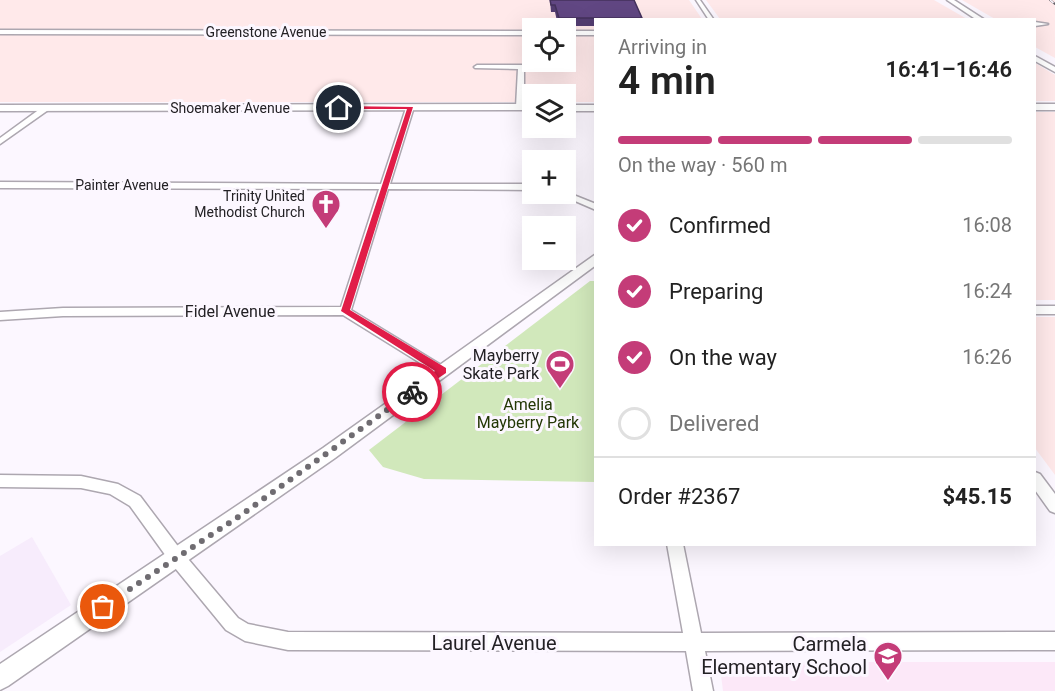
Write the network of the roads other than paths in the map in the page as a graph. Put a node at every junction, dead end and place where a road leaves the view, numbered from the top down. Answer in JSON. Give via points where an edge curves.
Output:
{"nodes":[{"id":1,"x":698,"y":0,"type":"edge"},
{"id":2,"x":942,"y":0,"type":"edge"},
{"id":3,"x":950,"y":0,"type":"edge"},
{"id":4,"x":711,"y":18,"type":"edge"},
{"id":5,"x":971,"y":18,"type":"edge"},
{"id":6,"x":979,"y":18,"type":"edge"},
{"id":7,"x":1036,"y":24,"type":"edge"},
{"id":8,"x":1045,"y":24,"type":"dead end"},
{"id":9,"x":0,"y":32,"type":"edge"},
{"id":10,"x":522,"y":33,"type":"edge"},
{"id":11,"x":576,"y":33,"type":"edge"},
{"id":12,"x":594,"y":33,"type":"edge"},
{"id":13,"x":1036,"y":53,"type":"edge"},
{"id":14,"x":1036,"y":58,"type":"edge"},
{"id":15,"x":477,"y":67,"type":"dead end"},
{"id":16,"x":521,"y":67,"type":"joint"},
{"id":17,"x":1054,"y":67,"type":"edge"},
{"id":18,"x":410,"y":107,"type":"junction"},
{"id":19,"x":520,"y":107,"type":"joint"},
{"id":20,"x":1036,"y":107,"type":"edge"},
{"id":21,"x":1055,"y":107,"type":"edge"},
{"id":22,"x":0,"y":108,"type":"edge"},
{"id":23,"x":47,"y":108,"type":"junction"},
{"id":24,"x":576,"y":108,"type":"edge"},
{"id":25,"x":594,"y":108,"type":"edge"},
{"id":26,"x":0,"y":142,"type":"edge"},
{"id":27,"x":0,"y":185,"type":"edge"},
{"id":28,"x":384,"y":186,"type":"junction"},
{"id":29,"x":522,"y":187,"type":"edge"},
{"id":30,"x":576,"y":199,"type":"edge"},
{"id":31,"x":594,"y":206,"type":"edge"},
{"id":32,"x":594,"y":259,"type":"edge"},
{"id":33,"x":1036,"y":310,"type":"edge"},
{"id":34,"x":1055,"y":310,"type":"edge"},
{"id":35,"x":345,"y":311,"type":"junction"},
{"id":36,"x":0,"y":316,"type":"edge"},
{"id":37,"x":442,"y":371,"type":"junction"},
{"id":38,"x":1036,"y":479,"type":"edge"},
{"id":39,"x":0,"y":481,"type":"edge"},
{"id":40,"x":1055,"y":506,"type":"edge"},
{"id":41,"x":675,"y":546,"type":"edge"},
{"id":42,"x":177,"y":558,"type":"junction"},
{"id":43,"x":693,"y":641,"type":"junction"},
{"id":44,"x":1055,"y":641,"type":"edge"},
{"id":45,"x":0,"y":678,"type":"edge"},
{"id":46,"x":703,"y":691,"type":"edge"}],
"edges":[{"from":1,"to":4,"type":"street"},
{"from":2,"to":5,"type":"main road"},
{"from":3,"to":6,"type":"main road"},
{"from":7,"to":8,"type":"street"},
{"from":9,"to":10,"type":"street","name":"Greenstone Avenue"},
{"from":11,"to":12,"type":"street"},
{"from":13,"to":17,"type":"main road"},
{"from":14,"to":17,"type":"main road"},
{"from":15,"to":16,"type":"street"},
{"from":16,"to":19,"type":"street"},
{"from":18,"to":19,"type":"main road","name":"Shoemaker Avenue"},
{"from":18,"to":23,"type":"main road","name":"Shoemaker Avenue"},
{"from":18,"to":28,"type":"street"},
{"from":20,"to":21,"type":"main road"},
{"from":22,"to":23,"type":"main road","name":"Shoemaker Avenue"},
{"from":23,"to":26,"type":"street"},
{"from":24,"to":25,"type":"main road"},
{"from":27,"to":28,"type":"street","name":"Painter Avenue"},
{"from":28,"to":29,"type":"street","name":"Painter Avenue"},
{"from":28,"to":35,"type":"street"},
{"from":30,"to":31,"type":"street"},
{"from":32,"to":37,"type":"main road"},
{"from":33,"to":34,"type":"street"},
{"from":35,"to":36,"type":"street","name":"Fidel Avenue","via":[[63,312]]},
{"from":35,"to":37,"type":"street"},
{"from":37,"to":42,"type":"main road"},
{"from":38,"to":40,"type":"street"},
{"from":39,"to":42,"type":"street","name":"Laurel Avenue","via":[[81,482],[112,488],[135,501]]},
{"from":41,"to":43,"type":"street"},
{"from":42,"to":43,"type":"street","name":"Laurel Avenue","via":[[232,624],[245,632],[288,641]]},
{"from":42,"to":45,"type":"main road"},
{"from":43,"to":44,"type":"street","name":"Laurel Avenue"},
{"from":43,"to":46,"type":"street"}]}
